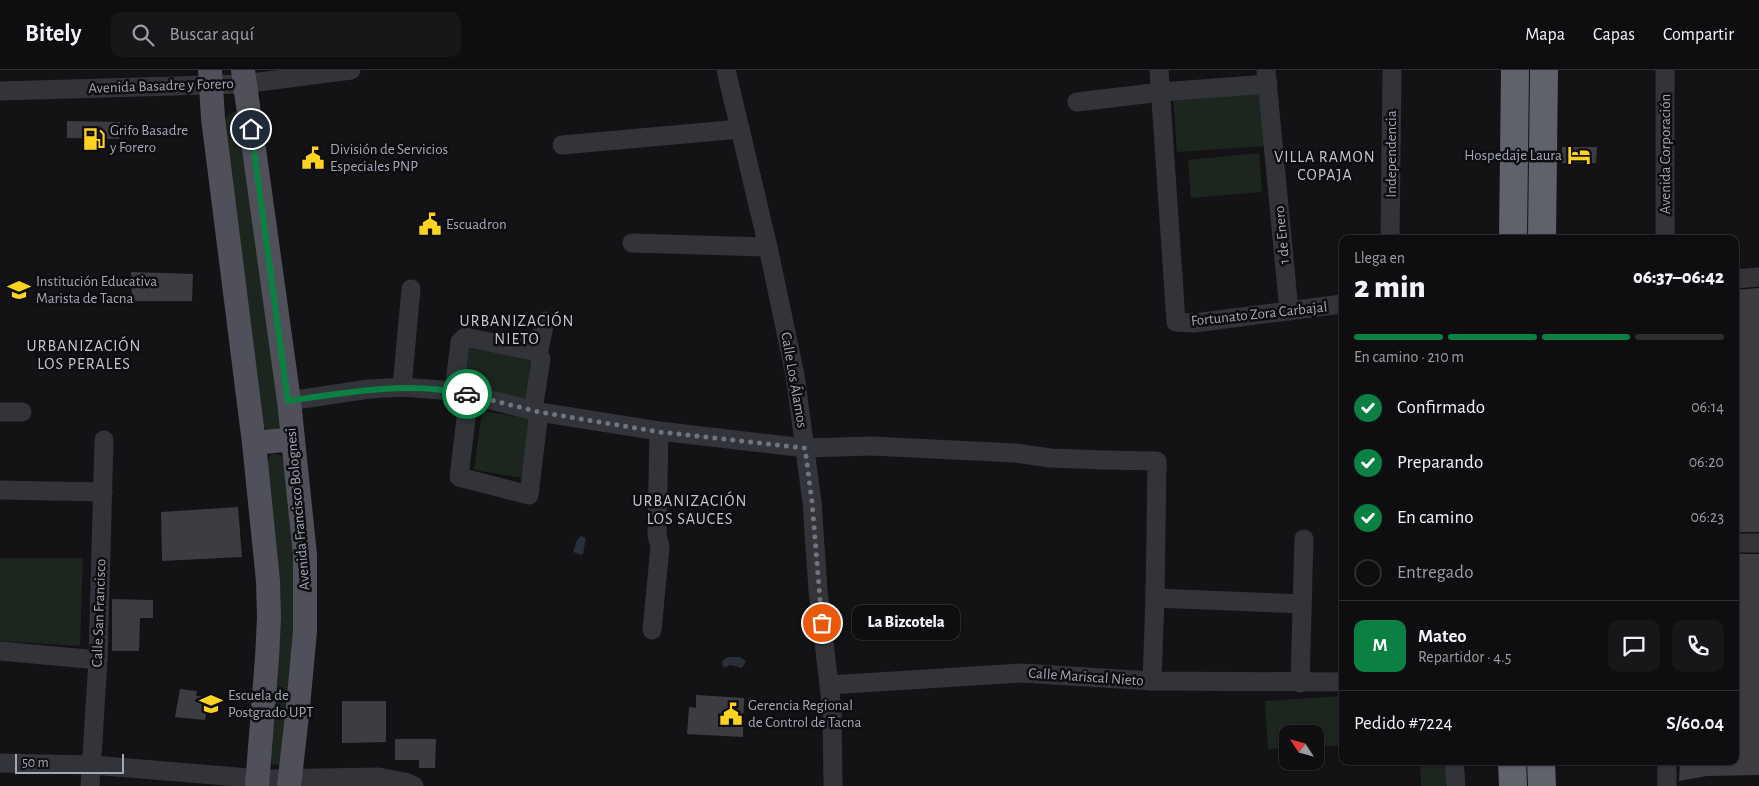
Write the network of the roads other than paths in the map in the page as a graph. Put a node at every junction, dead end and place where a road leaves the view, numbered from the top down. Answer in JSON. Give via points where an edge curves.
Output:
{"nodes":[{"id":1,"x":351,"y":70,"type":"edge"},
{"id":2,"x":726,"y":70,"type":"edge"},
{"id":3,"x":1159,"y":70,"type":"edge"},
{"id":4,"x":1392,"y":70,"type":"edge"},
{"id":5,"x":1515,"y":70,"type":"edge"},
{"id":6,"x":1544,"y":70,"type":"edge"},
{"id":7,"x":1665,"y":70,"type":"edge"},
{"id":8,"x":275,"y":75,"type":"edge"},
{"id":9,"x":244,"y":77,"type":"edge"},
{"id":10,"x":1267,"y":77,"type":"edge"},
{"id":11,"x":210,"y":78,"type":"edge"},
{"id":12,"x":0,"y":90,"type":"edge"},
{"id":13,"x":1161,"y":92,"type":"junction"},
{"id":14,"x":1077,"y":102,"type":"dead end"},
{"id":15,"x":740,"y":129,"type":"junction"},
{"id":16,"x":562,"y":145,"type":"dead end"},
{"id":17,"x":1390,"y":235,"type":"edge"},
{"id":18,"x":1513,"y":235,"type":"edge"},
{"id":19,"x":1542,"y":235,"type":"edge"},
{"id":20,"x":1665,"y":235,"type":"edge"},
{"id":21,"x":632,"y":243,"type":"dead end"},
{"id":22,"x":768,"y":247,"type":"junction"},
{"id":23,"x":1759,"y":277,"type":"edge"},
{"id":24,"x":1739,"y":279,"type":"edge"},
{"id":25,"x":411,"y":289,"type":"dead end"},
{"id":26,"x":1339,"y":304,"type":"edge"},
{"id":27,"x":1289,"y":311,"type":"junction"},
{"id":28,"x":545,"y":321,"type":"dead end"},
{"id":29,"x":538,"y":354,"type":"junction"},
{"id":30,"x":402,"y":387,"type":"junction"},
{"id":31,"x":462,"y":393,"type":"junction"},
{"id":32,"x":288,"y":401,"type":"junction"},
{"id":33,"x":536,"y":411,"type":"junction"},
{"id":34,"x":0,"y":412,"type":"edge"},
{"id":35,"x":22,"y":412,"type":"dead end"},
{"id":36,"x":660,"y":432,"type":"junction"},
{"id":37,"x":104,"y":440,"type":"dead end"},
{"id":38,"x":293,"y":440,"type":"junction"},
{"id":39,"x":254,"y":443,"type":"junction"},
{"id":40,"x":805,"y":448,"type":"junction"},
{"id":41,"x":0,"y":490,"type":"edge"},
{"id":42,"x":103,"y":492,"type":"junction"},
{"id":43,"x":1304,"y":539,"type":"dead end"},
{"id":44,"x":1739,"y":543,"type":"edge"},
{"id":45,"x":1759,"y":543,"type":"edge"},
{"id":46,"x":1155,"y":598,"type":"junction"},
{"id":47,"x":1302,"y":604,"type":"junction"},
{"id":48,"x":652,"y":630,"type":"dead end"},
{"id":49,"x":0,"y":651,"type":"edge"},
{"id":50,"x":98,"y":660,"type":"junction"},
{"id":51,"x":1152,"y":681,"type":"junction"},
{"id":52,"x":1339,"y":682,"type":"edge"},
{"id":53,"x":1300,"y":683,"type":"junction"},
{"id":54,"x":829,"y":685,"type":"junction"},
{"id":55,"x":0,"y":763,"type":"edge"},
{"id":56,"x":92,"y":765,"type":"junction"},
{"id":57,"x":1454,"y":765,"type":"edge"},
{"id":58,"x":1512,"y":765,"type":"edge"},
{"id":59,"x":1542,"y":765,"type":"edge"},
{"id":60,"x":1667,"y":765,"type":"edge"},
{"id":61,"x":257,"y":782,"type":"edge"},
{"id":62,"x":289,"y":783,"type":"edge"},
{"id":63,"x":90,"y":786,"type":"edge"},
{"id":64,"x":414,"y":786,"type":"edge"},
{"id":65,"x":832,"y":786,"type":"edge"},
{"id":66,"x":1456,"y":786,"type":"edge"},
{"id":67,"x":1512,"y":786,"type":"edge"},
{"id":68,"x":1542,"y":786,"type":"edge"},
{"id":69,"x":1667,"y":786,"type":"edge"}],
"edges":[{"from":1,"to":8,"type":"street","name":"Avenida Basadre y Forero"},
{"from":2,"to":15,"type":"street","name":"Calle Los Álamos"},
{"from":3,"to":13,"type":"street"},
{"from":4,"to":17,"type":"street","name":"Independencia"},
{"from":5,"to":18,"type":"highway"},
{"from":6,"to":19,"type":"highway"},
{"from":7,"to":20,"type":"street","name":"Avenida Corporación"},
{"from":8,"to":9,"type":"street","name":"Avenida Basadre y Forero"},
{"from":9,"to":11,"type":"street","name":"Avenida Basadre y Forero"},
{"from":9,"to":32,"type":"main road","name":"Avenida Francisco Bolognesi"},
{"from":10,"to":13,"type":"street"},
{"from":10,"to":27,"type":"street","name":"1 de Enero"},
{"from":11,"to":12,"type":"street","name":"Avenida Basadre y Forero"},
{"from":11,"to":39,"type":"main road"},
{"from":13,"to":14,"type":"street"},
{"from":13,"to":27,"type":"street","name":"Fortunato Zora Carbajal","via":[[1176,322],[1194,323]]},
{"from":15,"to":16,"type":"street"},
{"from":15,"to":22,"type":"street","name":"Calle Los Álamos"},
{"from":21,"to":22,"type":"street"},
{"from":22,"to":40,"type":"street","name":"Calle Los Álamos","via":[[795,375]]},
{"from":23,"to":24,"type":"street"},
{"from":25,"to":30,"type":"street"},
{"from":26,"to":27,"type":"street","name":"Fortunato Zora Carbajal"},
{"from":28,"to":29,"type":"street"},
{"from":29,"to":31,"type":"street","via":[[465,337],[460,342]]},
{"from":29,"to":33,"type":"street","via":[[541,359]]},
{"from":30,"to":31,"type":"street"},
{"from":30,"to":32,"type":"street"},
{"from":31,"to":33,"type":"street"},
{"from":31,"to":33,"type":"street","via":[[459,477],[529,495]]},
{"from":32,"to":38,"type":"main road","name":"Avenida Francisco Bolognesi"},
{"from":33,"to":36,"type":"street"},
{"from":34,"to":35,"type":"street"},
{"from":36,"to":40,"type":"street"},
{"from":36,"to":48,"type":"street","via":[[657,535],[660,547]]},
{"from":37,"to":42,"type":"street","name":"Calle San Francisco"},
{"from":38,"to":39,"type":"main road"},
{"from":38,"to":62,"type":"main road","name":"Avenida Francisco Bolognesi","via":[[306,595],[302,669]]},
{"from":39,"to":61,"type":"main road","via":[[266,545],[269,618]]},
{"from":40,"to":46,"type":"street","via":[[871,446],[1015,453],[1050,458],[1157,461]]},
{"from":40,"to":54,"type":"street","name":"Calle Los Álamos"},
{"from":41,"to":42,"type":"street"},
{"from":42,"to":50,"type":"street","name":"Calle San Francisco"},
{"from":43,"to":47,"type":"street"},
{"from":44,"to":45,"type":"street"},
{"from":46,"to":47,"type":"street"},
{"from":46,"to":51,"type":"street"},
{"from":47,"to":53,"type":"street"},
{"from":49,"to":50,"type":"street"},
{"from":50,"to":56,"type":"street","name":"Calle San Francisco"},
{"from":51,"to":53,"type":"street","name":"Calle Mariscal Nieto"},
{"from":51,"to":54,"type":"street","name":"Calle Mariscal Nieto","via":[[1021,673]]},
{"from":52,"to":53,"type":"street","name":"Calle Mariscal Nieto"},
{"from":54,"to":65,"type":"street","name":"Calle Los Álamos"},
{"from":55,"to":56,"type":"street"},
{"from":56,"to":61,"type":"street"},
{"from":56,"to":63,"type":"street","name":"Calle San Francisco"},
{"from":57,"to":66,"type":"street"},
{"from":58,"to":67,"type":"highway"},
{"from":59,"to":68,"type":"highway"},
{"from":60,"to":69,"type":"street"},
{"from":61,"to":62,"type":"street"},
{"from":62,"to":64,"type":"street","via":[[378,777]]}]}
